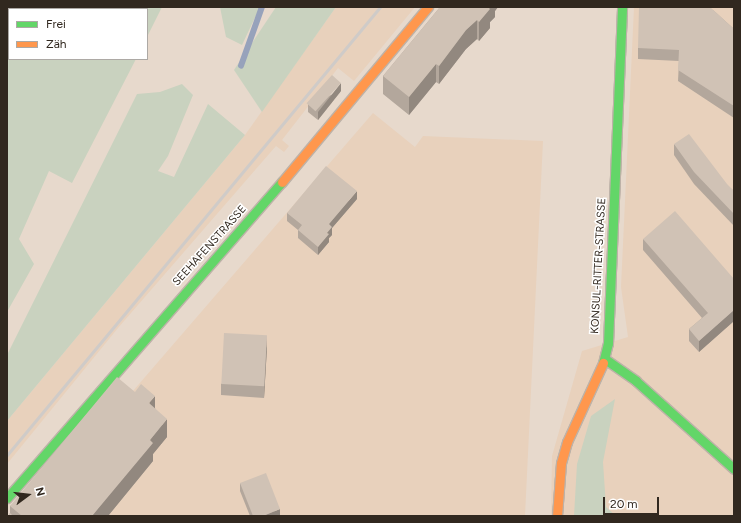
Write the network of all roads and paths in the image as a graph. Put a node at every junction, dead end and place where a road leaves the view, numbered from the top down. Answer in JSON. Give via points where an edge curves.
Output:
{"nodes":[{"id":1,"x":428,"y":7,"type":"edge"},
{"id":2,"x":622,"y":7,"type":"edge"},
{"id":3,"x":605,"y":359,"type":"junction"},
{"id":4,"x":734,"y":469,"type":"edge"},
{"id":5,"x":7,"y":498,"type":"edge"},
{"id":6,"x":557,"y":516,"type":"edge"}],
"edges":[{"from":1,"to":5,"type":"street","name":"SEEHAFENSTRASSE","via":[[240,233],[173,305]]},
{"from":2,"to":3,"type":"street","name":"KONSUL-RITTER-STRASSE","via":[[610,324]]},
{"from":3,"to":4,"type":"street","via":[[636,381]]},
{"from":3,"to":6,"type":"street","name":"KONSUL-RITTER-STRASSE","via":[[567,442],[561,464]]}]}
